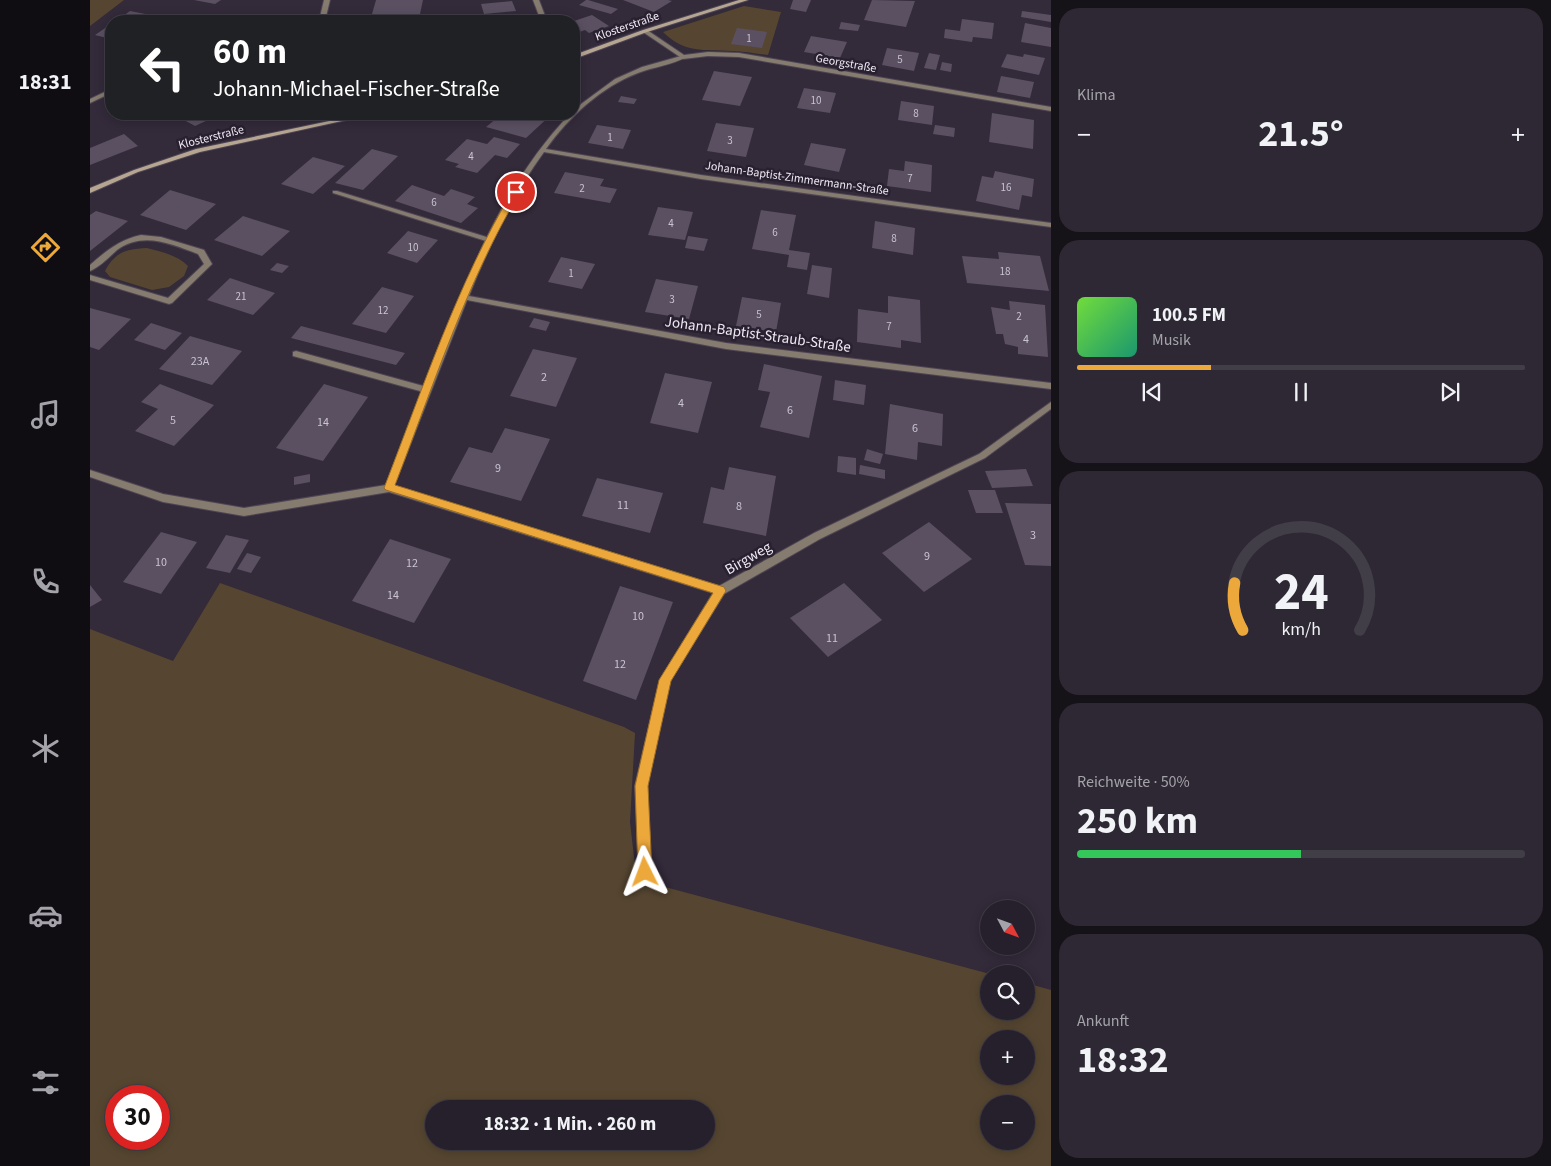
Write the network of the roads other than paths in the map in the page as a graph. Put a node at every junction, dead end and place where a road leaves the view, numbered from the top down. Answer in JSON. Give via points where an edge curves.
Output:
{"nodes":[{"id":1,"x":327,"y":0,"type":"edge"},
{"id":2,"x":536,"y":0,"type":"edge"},
{"id":3,"x":745,"y":0,"type":"edge"},
{"id":4,"x":323,"y":15,"type":"edge"},
{"id":5,"x":540,"y":15,"type":"edge"},
{"id":6,"x":645,"y":31,"type":"junction"},
{"id":7,"x":580,"y":54,"type":"edge"},
{"id":8,"x":683,"y":57,"type":"junction"},
{"id":9,"x":105,"y":94,"type":"edge"},
{"id":10,"x":91,"y":101,"type":"edge"},
{"id":11,"x":580,"y":109,"type":"edge"},
{"id":12,"x":1051,"y":109,"type":"edge"},
{"id":13,"x":333,"y":120,"type":"edge"},
{"id":14,"x":568,"y":120,"type":"edge"},
{"id":15,"x":541,"y":150,"type":"junction"},
{"id":16,"x":90,"y":191,"type":"edge"},
{"id":17,"x":335,"y":192,"type":"dead end"},
{"id":18,"x":1051,"y":225,"type":"edge"},
{"id":19,"x":490,"y":239,"type":"junction"},
{"id":20,"x":90,"y":269,"type":"edge"},
{"id":21,"x":90,"y":277,"type":"edge"},
{"id":22,"x":463,"y":297,"type":"junction"},
{"id":23,"x":296,"y":354,"type":"dead end"},
{"id":24,"x":1051,"y":386,"type":"edge"},
{"id":25,"x":427,"y":390,"type":"junction"},
{"id":26,"x":1051,"y":405,"type":"edge"},
{"id":27,"x":90,"y":473,"type":"edge"},
{"id":28,"x":389,"y":488,"type":"junction"},
{"id":29,"x":720,"y":591,"type":"junction"},
{"id":30,"x":645,"y":872,"type":"dead end"}],
"edges":[{"from":1,"to":4,"type":"street"},
{"from":2,"to":5,"type":"street"},
{"from":3,"to":6,"type":"main road","name":"Klosterstraße"},
{"from":6,"to":7,"type":"main road","name":"Klosterstraße"},
{"from":6,"to":8,"type":"street"},
{"from":8,"to":11,"type":"street","name":"Georgstraße","via":[[622,77]]},
{"from":8,"to":12,"type":"street","name":"Georgstraße","via":[[739,55]]},
{"from":9,"to":10,"type":"street"},
{"from":13,"to":16,"type":"main road","name":"Klosterstraße","via":[[198,150]]},
{"from":14,"to":15,"type":"street","name":"Georgstraße"},
{"from":15,"to":18,"type":"street","name":"Johann-Baptist-Zimmermann-Straße","via":[[701,177]]},
{"from":15,"to":19,"type":"street","name":"Georgstraße"},
{"from":17,"to":19,"type":"street"},
{"from":19,"to":22,"type":"street","name":"Georgstraße"},
{"from":20,"to":21,"type":"street","via":[[122,244],[136,238],[155,237],[201,252],[208,264],[169,301]]},
{"from":22,"to":24,"type":"street","name":"Johann-Baptist-Straub-Straße","via":[[726,346]]},
{"from":22,"to":25,"type":"street","name":"Georgstraße"},
{"from":23,"to":25,"type":"street"},
{"from":25,"to":28,"type":"street","name":"Georgstraße"},
{"from":26,"to":29,"type":"street","name":"Birgweg","via":[[982,456],[817,536]]},
{"from":27,"to":28,"type":"street","via":[[164,498],[244,512]]},
{"from":28,"to":29,"type":"street"},
{"from":29,"to":30,"type":"street","name":"Birgweg","via":[[665,680],[641,786]]}]}
